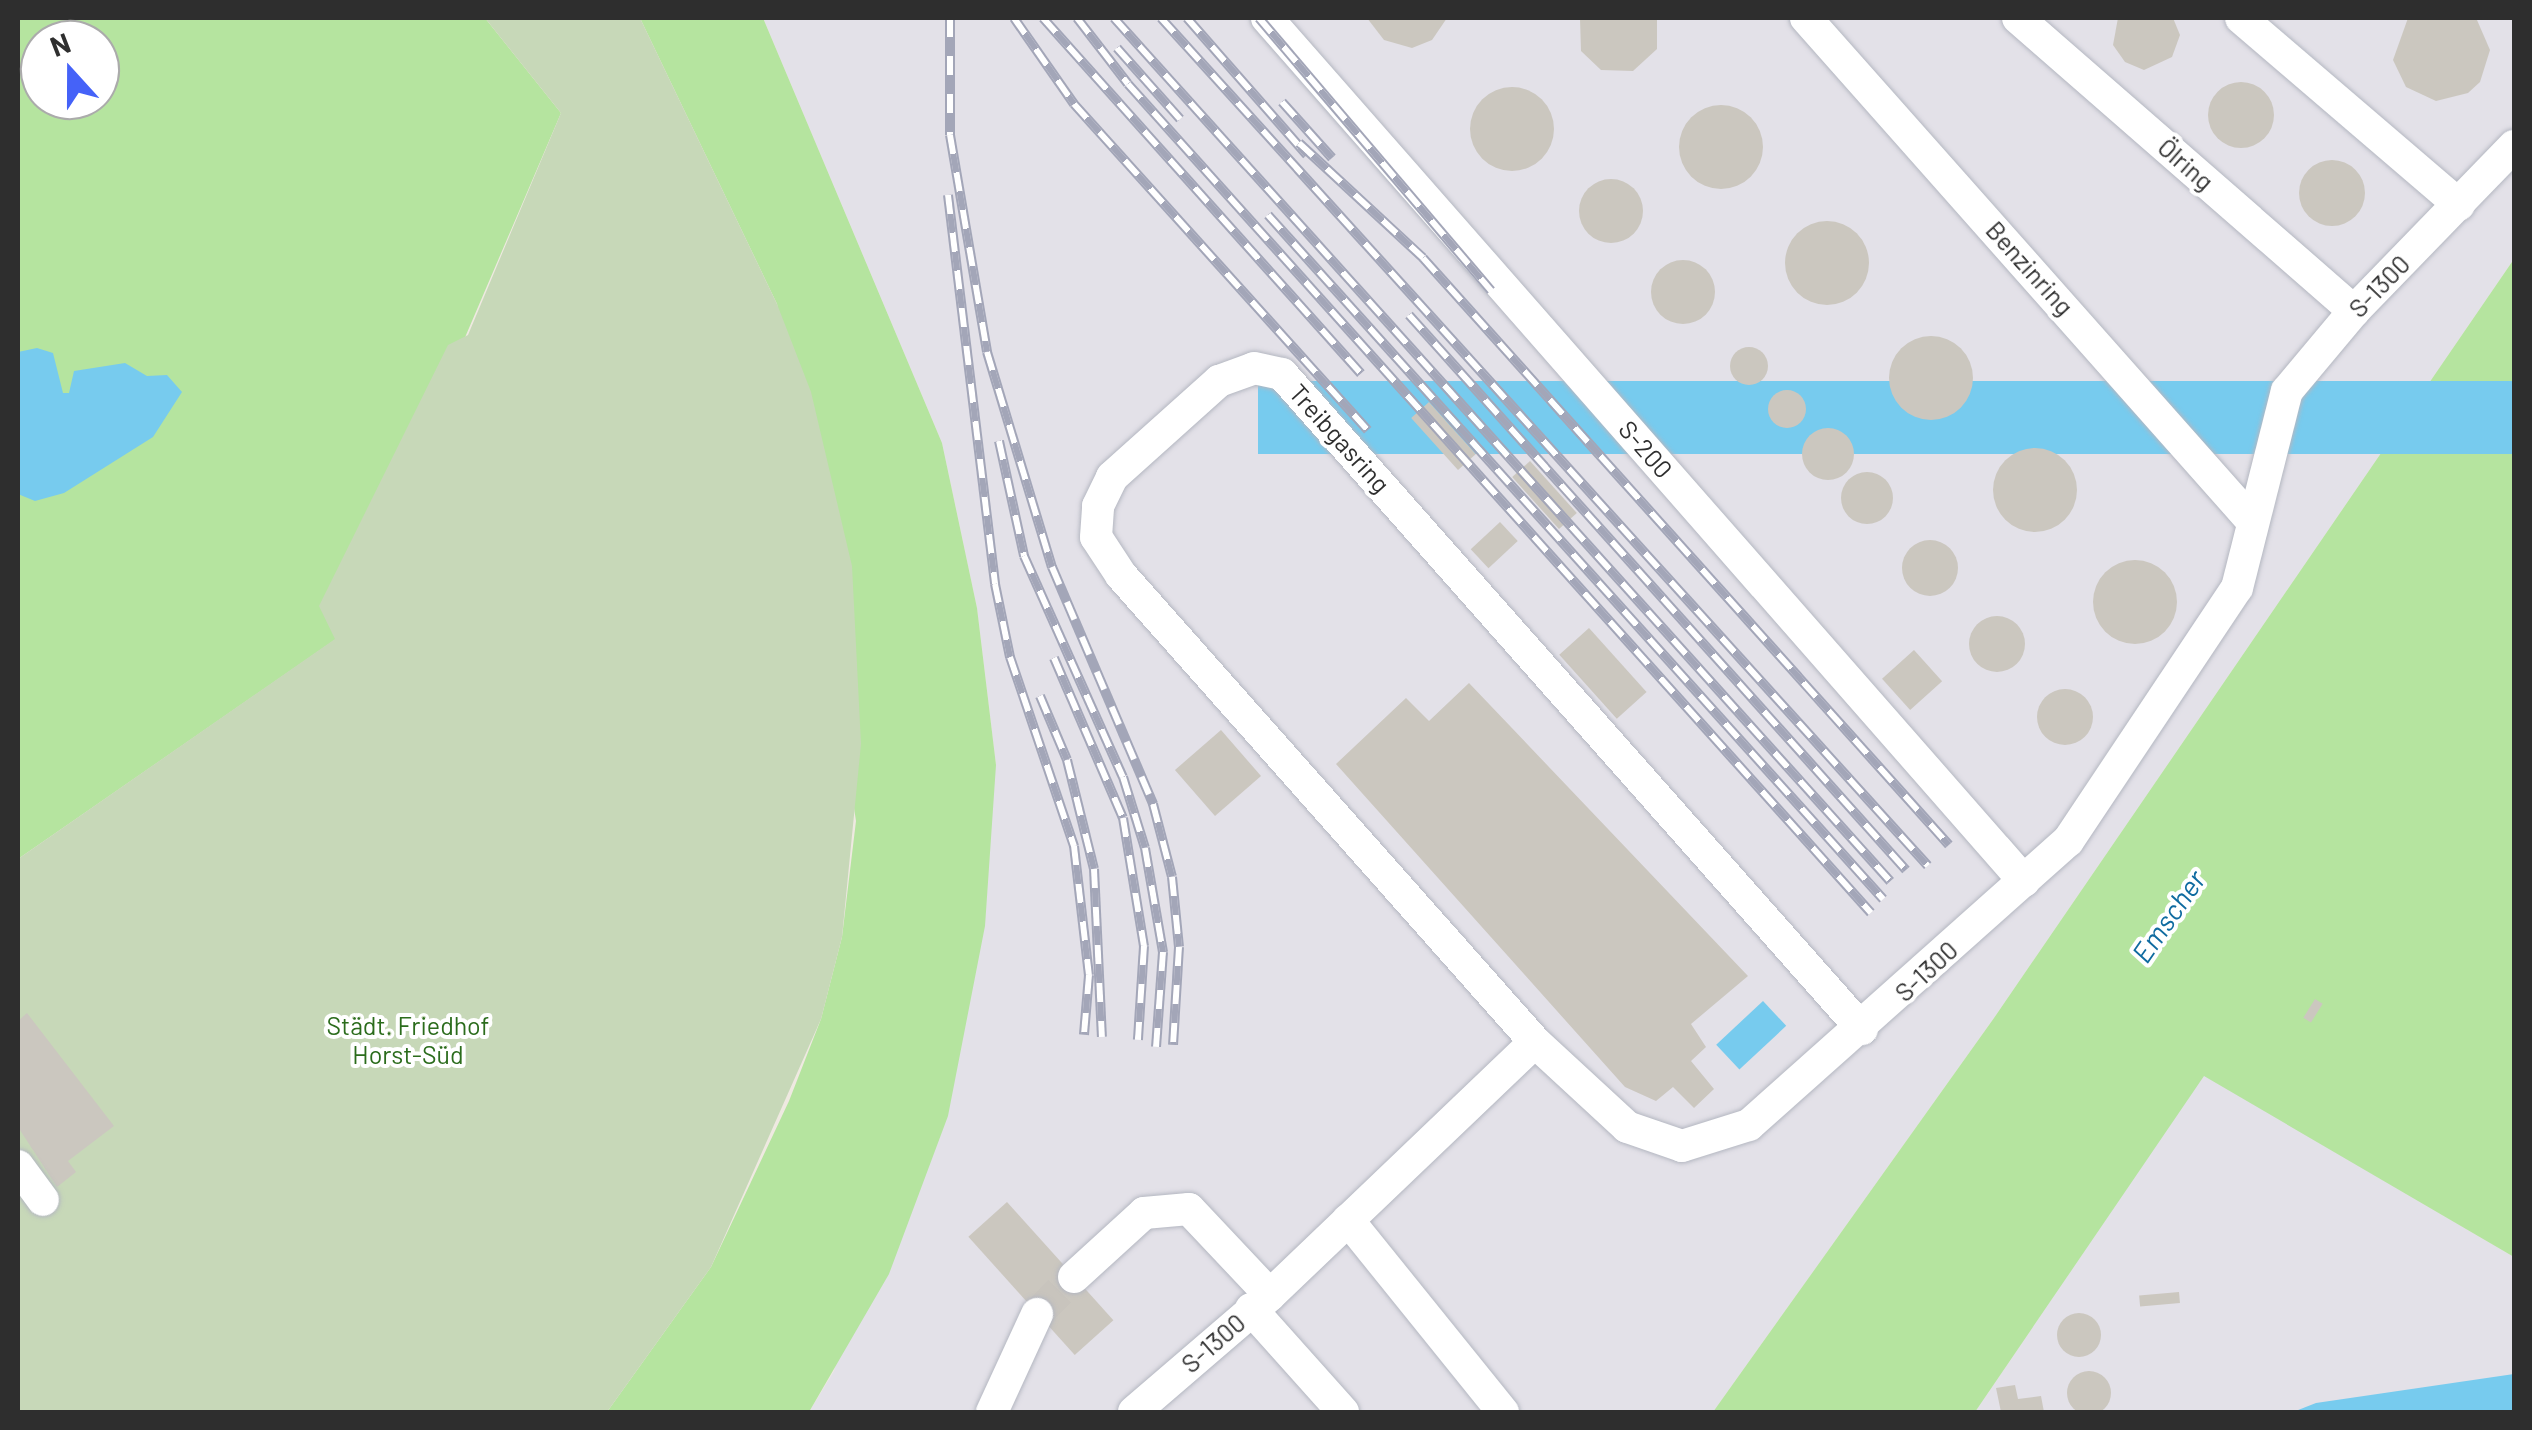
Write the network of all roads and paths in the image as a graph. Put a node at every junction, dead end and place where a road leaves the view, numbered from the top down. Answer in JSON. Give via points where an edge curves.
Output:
{"nodes":[{"id":1,"x":1267,"y":18,"type":"edge"},
{"id":2,"x":1806,"y":18,"type":"edge"},
{"id":3,"x":2018,"y":18,"type":"edge"},
{"id":4,"x":2242,"y":18,"type":"edge"},
{"id":5,"x":2514,"y":146,"type":"edge"},
{"id":6,"x":2459,"y":205,"type":"junction"},
{"id":7,"x":2354,"y":311,"type":"junction"},
{"id":8,"x":2252,"y":521,"type":"junction"},
{"id":9,"x":2024,"y":881,"type":"junction"},
{"id":10,"x":1862,"y":1029,"type":"junction"},
{"id":11,"x":1535,"y":1042,"type":"junction"},
{"id":12,"x":18,"y":1166,"type":"edge"},
{"id":13,"x":43,"y":1200,"type":"dead end"},
{"id":14,"x":1348,"y":1220,"type":"junction"},
{"id":15,"x":1074,"y":1277,"type":"tunnel mouth"},
{"id":16,"x":1261,"y":1302,"type":"junction"},
{"id":17,"x":1037,"y":1314,"type":"tunnel mouth"},
{"id":18,"x":992,"y":1412,"type":"edge"},
{"id":19,"x":1134,"y":1412,"type":"edge"},
{"id":20,"x":1344,"y":1412,"type":"edge"},
{"id":21,"x":1503,"y":1412,"type":"edge"}],
"edges":[{"from":1,"to":9,"type":"lane","name":"S-200"},
{"from":2,"to":8,"type":"lane","name":"Benzinring"},
{"from":3,"to":7,"type":"lane","name":"Ölring"},
{"from":4,"to":6,"type":"lane"},
{"from":5,"to":6,"type":"lane","name":"S-1300"},
{"from":6,"to":7,"type":"lane","name":"S-1300"},
{"from":7,"to":8,"type":"lane","name":"S-1300","via":[[2287,392]]},
{"from":8,"to":9,"type":"lane","name":"S-1300","via":[[2237,588],[2068,841]]},
{"from":9,"to":10,"type":"lane","name":"S-1300"},
{"from":10,"to":11,"type":"lane","name":"S-1300","via":[[1748,1126],[1682,1146],[1627,1127]]},
{"from":10,"to":11,"type":"lane","name":"Treibgasring","via":[[1282,374],[1254,368],[1219,381],[1112,477],[1098,506],[1096,537],[1121,575]]},
{"from":11,"to":14,"type":"lane","name":"S-1300"},
{"from":12,"to":13,"type":"lane"},
{"from":14,"to":16,"type":"lane","name":"S-1300"},
{"from":14,"to":21,"type":"lane"},
{"from":15,"to":16,"type":"lane","via":[[1144,1213],[1189,1208]]},
{"from":16,"to":19,"type":"lane","name":"S-1300"},
{"from":16,"to":20,"type":"lane"},
{"from":17,"to":18,"type":"lane"}]}
